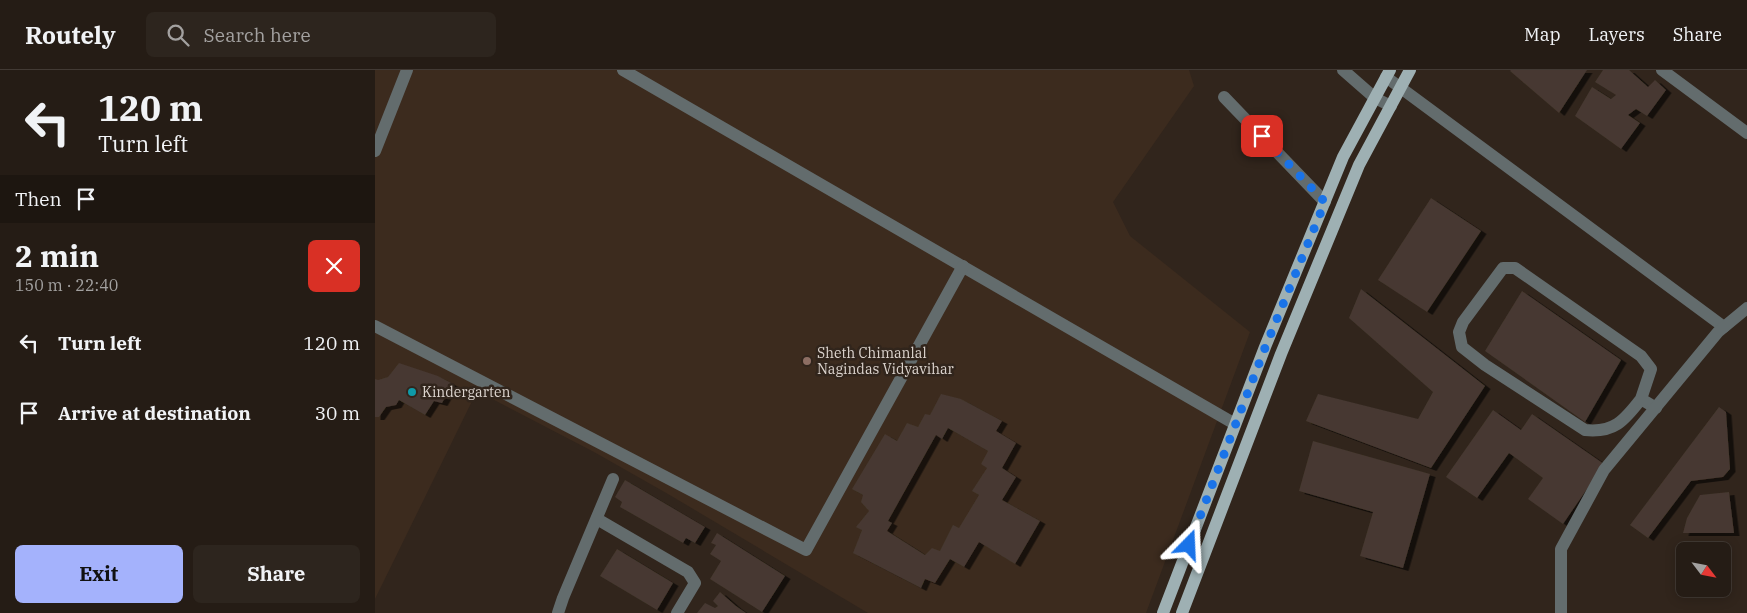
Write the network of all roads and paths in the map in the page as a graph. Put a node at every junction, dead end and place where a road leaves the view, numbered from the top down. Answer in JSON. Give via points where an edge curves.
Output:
{"nodes":[{"id":1,"x":407,"y":70,"type":"edge"},
{"id":2,"x":623,"y":70,"type":"edge"},
{"id":3,"x":1343,"y":70,"type":"edge"},
{"id":4,"x":1410,"y":70,"type":"edge"},
{"id":5,"x":1662,"y":70,"type":"edge"},
{"id":6,"x":1388,"y":74,"type":"edge"},
{"id":7,"x":1400,"y":88,"type":"junction"},
{"id":8,"x":1224,"y":96,"type":"dead end"},
{"id":9,"x":1375,"y":98,"type":"junction"},
{"id":10,"x":1391,"y":106,"type":"junction"},
{"id":11,"x":1747,"y":133,"type":"edge"},
{"id":12,"x":375,"y":151,"type":"edge"},
{"id":13,"x":1325,"y":202,"type":"junction"},
{"id":14,"x":963,"y":266,"type":"junction"},
{"id":15,"x":1747,"y":308,"type":"edge"},
{"id":16,"x":375,"y":326,"type":"edge"},
{"id":17,"x":1724,"y":327,"type":"junction"},
{"id":18,"x":1641,"y":399,"type":"junction"},
{"id":19,"x":1656,"y":408,"type":"junction"},
{"id":20,"x":1235,"y":424,"type":"junction"},
{"id":21,"x":613,"y":480,"type":"dead end"},
{"id":22,"x":597,"y":519,"type":"junction"},
{"id":23,"x":559,"y":613,"type":"edge"},
{"id":24,"x":677,"y":613,"type":"edge"},
{"id":25,"x":1163,"y":613,"type":"edge"},
{"id":26,"x":1182,"y":613,"type":"edge"},
{"id":27,"x":1561,"y":613,"type":"edge"}],
"edges":[{"from":1,"to":12,"type":"street"},
{"from":2,"to":14,"type":"street"},
{"from":3,"to":9,"type":"street"},
{"from":4,"to":7,"type":"main road"},
{"from":5,"to":11,"type":"street"},
{"from":6,"to":7,"type":"street"},
{"from":6,"to":9,"type":"main road"},
{"from":7,"to":10,"type":"main road"},
{"from":7,"to":17,"type":"street"},
{"from":8,"to":13,"type":"street"},
{"from":9,"to":10,"type":"street"},
{"from":9,"to":13,"type":"main road","via":[[1343,158]]},
{"from":10,"to":26,"type":"main road","via":[[1359,165],[1281,354]]},
{"from":13,"to":20,"type":"main road"},
{"from":14,"to":16,"type":"street","via":[[806,550]]},
{"from":14,"to":20,"type":"street"},
{"from":15,"to":17,"type":"street"},
{"from":17,"to":19,"type":"street"},
{"from":18,"to":18,"type":"street","via":[[1651,369],[1641,356],[1515,268],[1503,268],[1463,322],[1459,332],[1462,348],[1585,430],[1596,431],[1618,425]]},
{"from":18,"to":19,"type":"street"},
{"from":19,"to":27,"type":"street","via":[[1604,470],[1561,549]]},
{"from":20,"to":25,"type":"main road"},
{"from":21,"to":22,"type":"street"},
{"from":22,"to":23,"type":"street"},
{"from":22,"to":24,"type":"street","via":[[689,572],[695,583]]}]}
